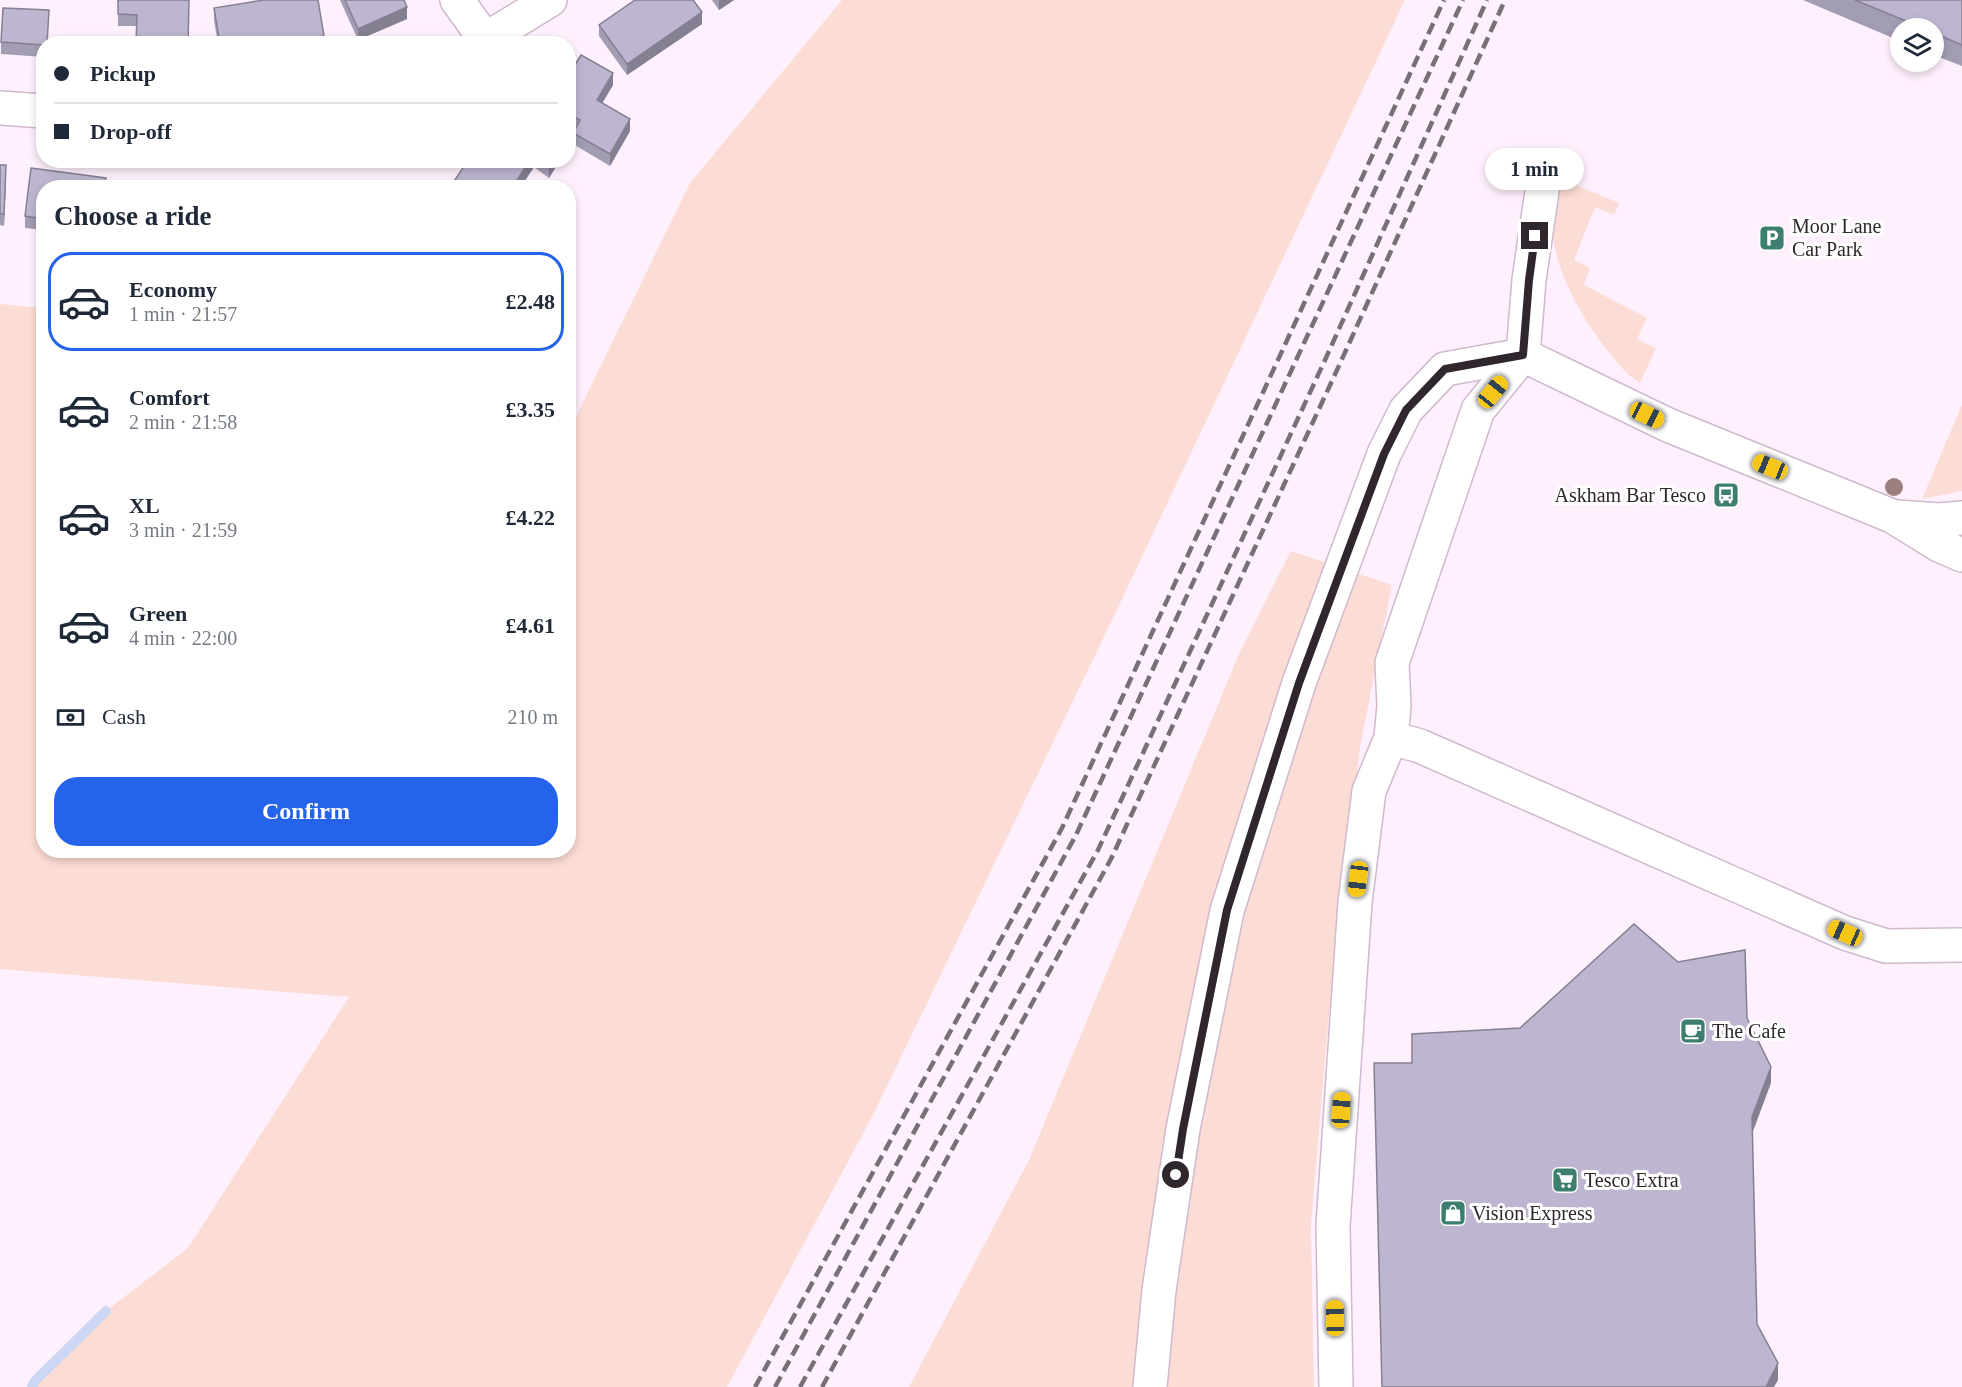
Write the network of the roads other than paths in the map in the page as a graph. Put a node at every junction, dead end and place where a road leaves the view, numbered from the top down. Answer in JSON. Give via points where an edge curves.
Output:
{"nodes":[{"id":1,"x":457,"y":0,"type":"edge"},
{"id":2,"x":550,"y":0,"type":"edge"},
{"id":3,"x":478,"y":36,"type":"edge"},
{"id":4,"x":489,"y":36,"type":"edge"},
{"id":5,"x":0,"y":108,"type":"edge"},
{"id":6,"x":36,"y":110,"type":"edge"},
{"id":7,"x":1545,"y":171,"type":"dead end"},
{"id":8,"x":1523,"y":355,"type":"junction"},
{"id":9,"x":1892,"y":516,"type":"junction"},
{"id":10,"x":1962,"y":518,"type":"edge"},
{"id":11,"x":1962,"y":555,"type":"edge"},
{"id":12,"x":1391,"y":738,"type":"junction"},
{"id":13,"x":1962,"y":945,"type":"edge"},
{"id":14,"x":1150,"y":1387,"type":"edge"},
{"id":15,"x":1336,"y":1387,"type":"edge"}],
"edges":[{"from":1,"to":3,"type":"street"},
{"from":2,"to":4,"type":"street"},
{"from":5,"to":6,"type":"street"},
{"from":7,"to":8,"type":"street"},
{"from":8,"to":9,"type":"street","via":[[1668,425]]},
{"from":8,"to":12,"type":"street","via":[[1478,410],[1392,663]]},
{"from":8,"to":14,"type":"street","via":[[1445,369],[1406,410],[1384,454],[1299,683],[1227,910],[1183,1129],[1159,1290]]},
{"from":9,"to":10,"type":"street"},
{"from":9,"to":11,"type":"street"},
{"from":12,"to":13,"type":"street","via":[[1430,750],[1845,933],[1886,946]]},
{"from":12,"to":15,"type":"street","via":[[1369,790],[1355,902],[1333,1226]]}]}
